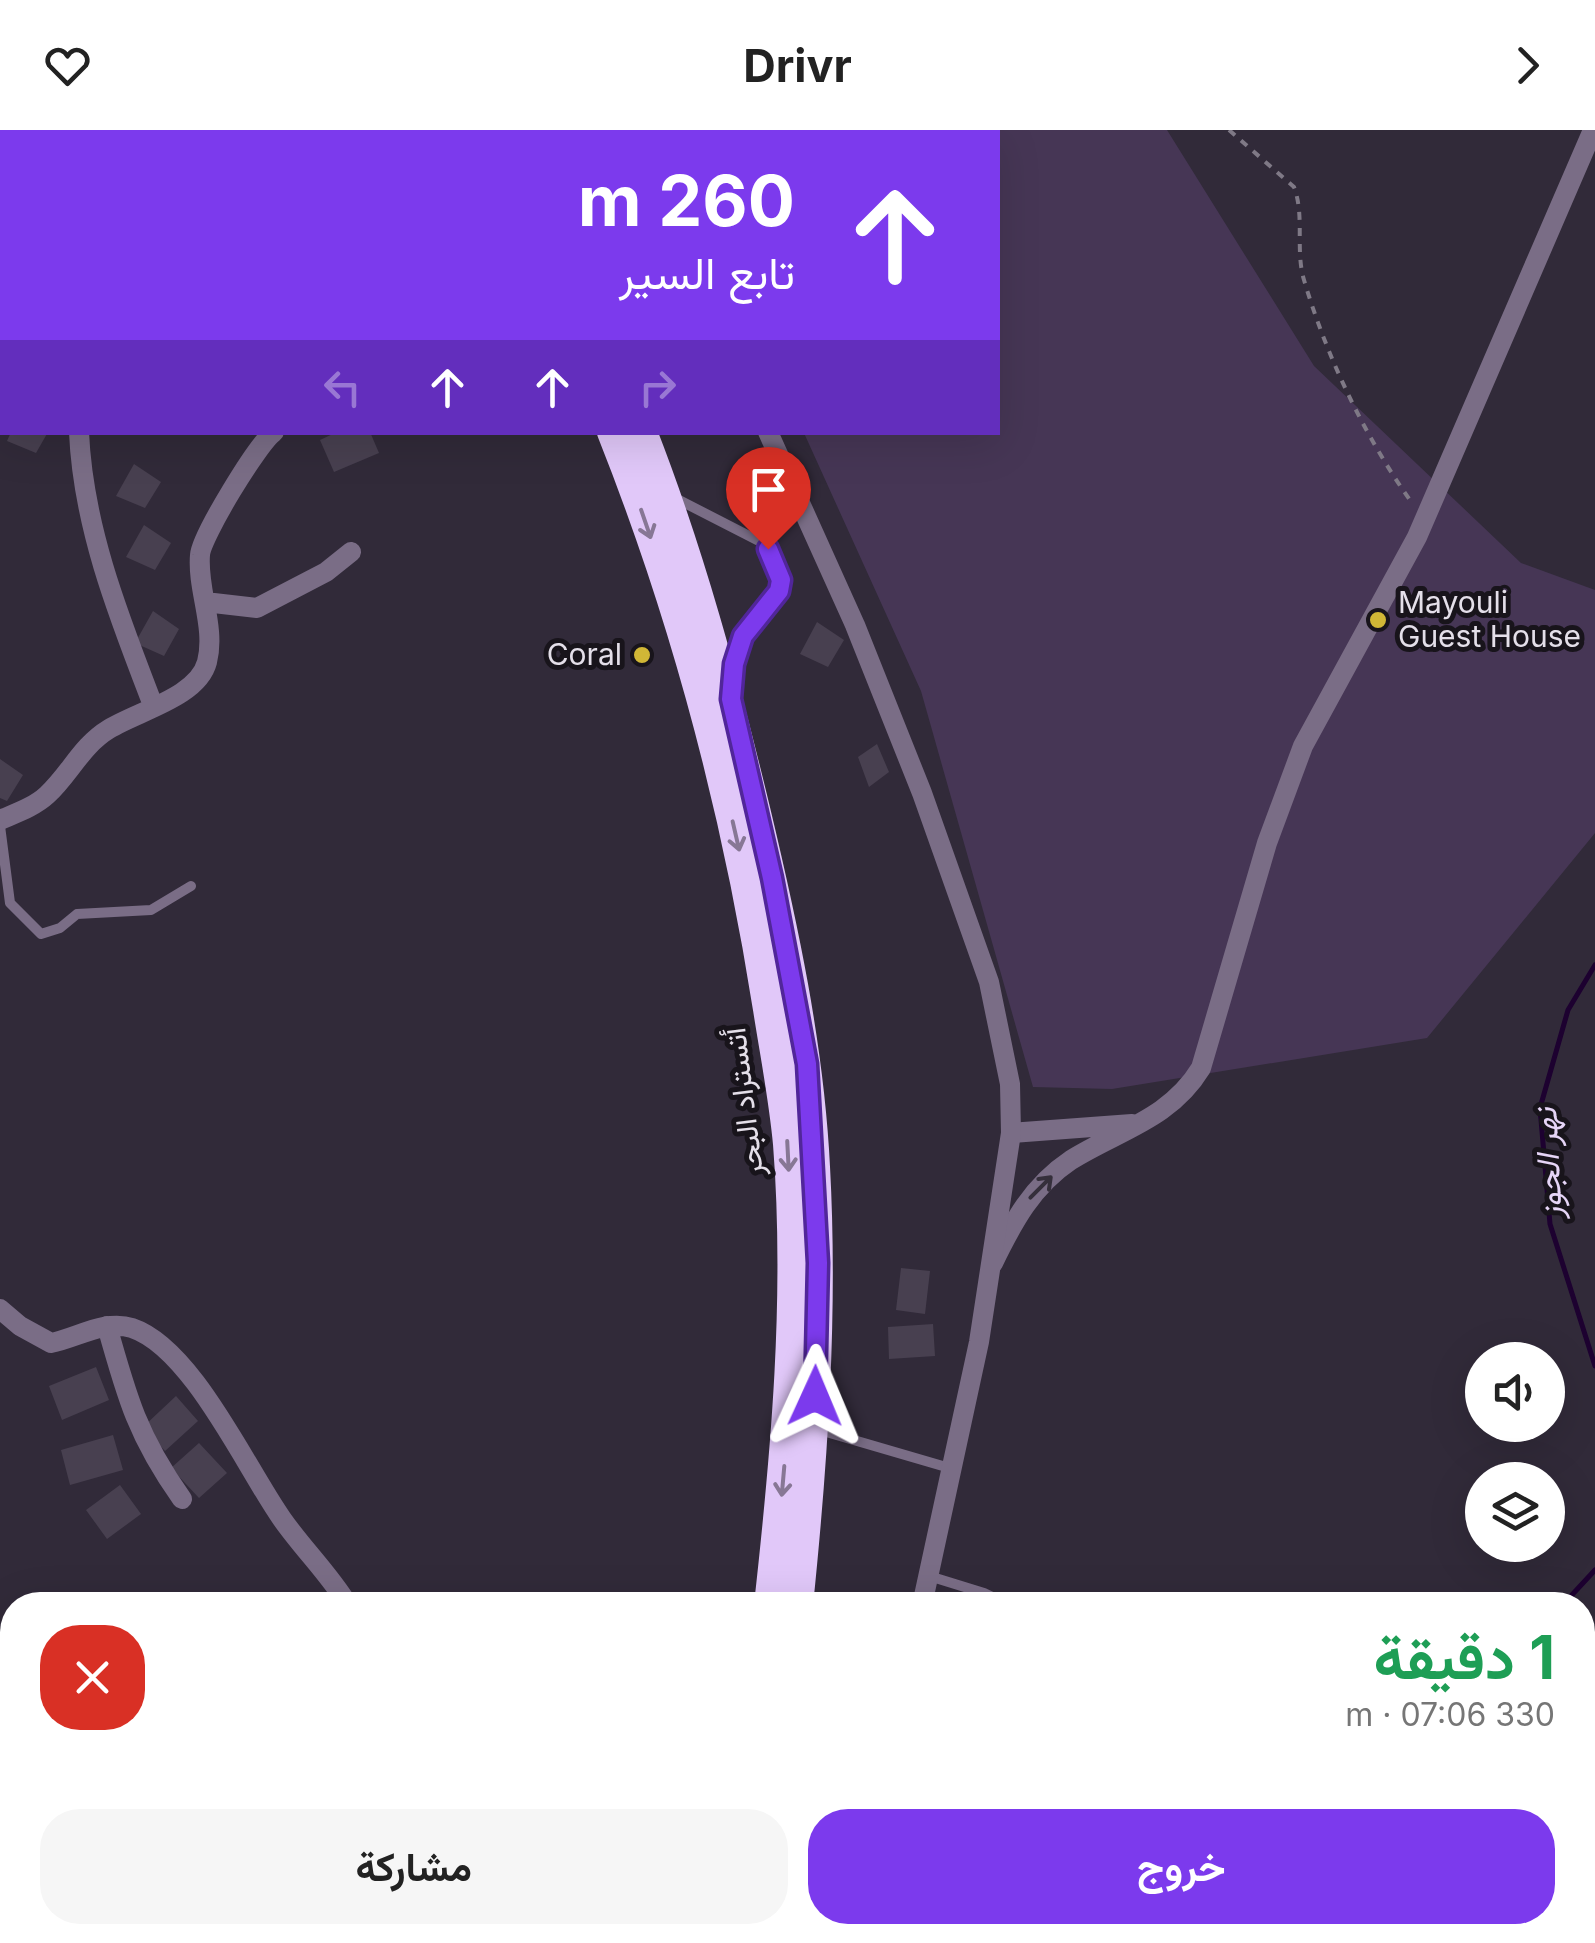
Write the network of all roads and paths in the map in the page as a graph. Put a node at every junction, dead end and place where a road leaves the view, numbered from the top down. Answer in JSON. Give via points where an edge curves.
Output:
{"nodes":[{"id":1,"x":1229,"y":130,"type":"edge"},
{"id":2,"x":1593,"y":130,"type":"edge"},
{"id":3,"x":79,"y":435,"type":"edge"},
{"id":4,"x":271,"y":435,"type":"edge"},
{"id":5,"x":613,"y":435,"type":"edge"},
{"id":6,"x":643,"y":435,"type":"edge"},
{"id":7,"x":769,"y":435,"type":"edge"},
{"id":8,"x":666,"y":494,"type":"junction"},
{"id":9,"x":1423,"y":522,"type":"junction"},
{"id":10,"x":352,"y":552,"type":"dead end"},
{"id":11,"x":205,"y":602,"type":"junction"},
{"id":12,"x":153,"y":704,"type":"junction"},
{"id":13,"x":733,"y":716,"type":"junction"},
{"id":14,"x":0,"y":823,"type":"edge"},
{"id":15,"x":191,"y":886,"type":"dead end"},
{"id":16,"x":1144,"y":1123,"type":"junction"},
{"id":17,"x":1010,"y":1133,"type":"junction"},
{"id":18,"x":990,"y":1270,"type":"junction"},
{"id":19,"x":0,"y":1309,"type":"edge"},
{"id":20,"x":107,"y":1326,"type":"junction"},
{"id":21,"x":814,"y":1428,"type":"junction"},
{"id":22,"x":954,"y":1469,"type":"junction"},
{"id":23,"x":182,"y":1499,"type":"dead end"},
{"id":24,"x":929,"y":1576,"type":"junction"},
{"id":25,"x":338,"y":1592,"type":"edge"},
{"id":26,"x":771,"y":1592,"type":"edge"},
{"id":27,"x":799,"y":1592,"type":"edge"},
{"id":28,"x":925,"y":1592,"type":"edge"},
{"id":29,"x":984,"y":1592,"type":"edge"}],
"edges":[{"from":1,"to":9,"type":"path","via":[[1294,187],[1304,280],[1336,366],[1380,459]]},
{"from":2,"to":9,"type":"street"},
{"from":3,"to":12,"type":"street","via":[[103,566]]},
{"from":4,"to":11,"type":"street","via":[[256,450],[200,552]]},
{"from":5,"to":26,"type":"highway","name":"أتستراد البحر","one_way":true,"via":[[665,578],[720,770],[751,902],[788,1142],[788,1398]]},
{"from":6,"to":8,"type":"highway","name":"أتستراد البحر"},
{"from":7,"to":17,"type":"street","via":[[855,625],[989,982],[1010,1084]]},
{"from":8,"to":13,"type":"highway","name":"أتستراد البحر"},
{"from":8,"to":13,"type":"lane","via":[[758,539],[781,580],[738,650]]},
{"from":9,"to":16,"type":"street","via":[[1303,746],[1267,843],[1201,1068],[1170,1106]]},
{"from":10,"to":11,"type":"street","via":[[257,608]]},
{"from":11,"to":12,"type":"street","via":[[208,660],[201,675],[192,687]]},
{"from":12,"to":14,"type":"street","via":[[94,738],[49,793]]},
{"from":13,"to":21,"type":"highway","name":"أتستراد البحر","via":[[807,1064],[818,1263]]},
{"from":14,"to":15,"type":"lane","via":[[10,903],[42,934],[77,914],[151,910]]},
{"from":16,"to":17,"type":"street"},
{"from":18,"to":16,"type":"street","one_way":true,"via":[[1018,1212],[1042,1184]]},
{"from":17,"to":18,"type":"street"},
{"from":18,"to":22,"type":"street"},
{"from":19,"to":20,"type":"street","via":[[50,1343]]},
{"from":20,"to":23,"type":"street","via":[[137,1426]]},
{"from":20,"to":25,"type":"street","via":[[128,1326],[168,1351],[213,1406],[282,1519]]},
{"from":21,"to":22,"type":"lane"},
{"from":21,"to":27,"type":"highway","name":"أتستراد البحر"},
{"from":22,"to":24,"type":"street"},
{"from":24,"to":28,"type":"street"},
{"from":24,"to":29,"type":"lane"}]}
